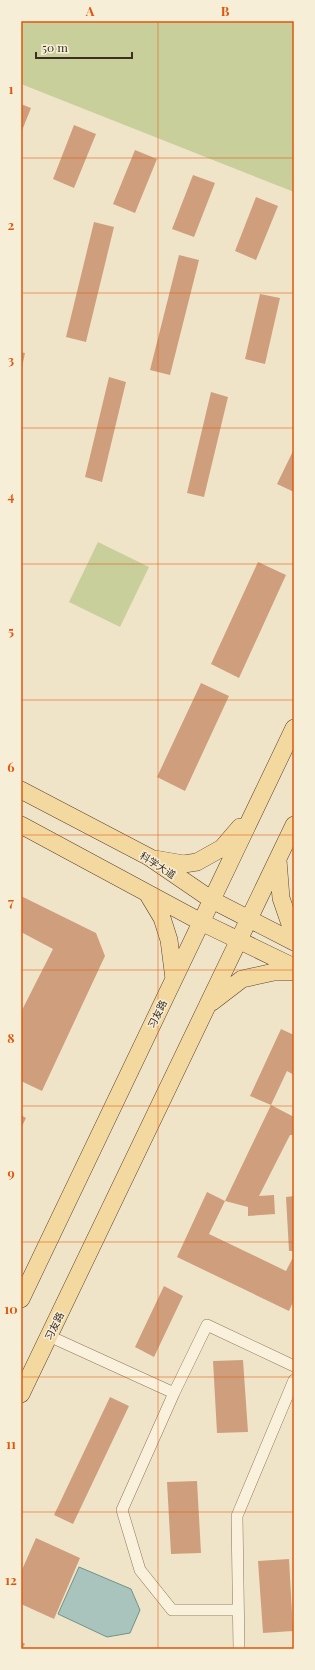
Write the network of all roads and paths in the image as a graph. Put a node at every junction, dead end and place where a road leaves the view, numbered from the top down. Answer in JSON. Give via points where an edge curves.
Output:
{"nodes":[{"id":1,"x":294,"y":728,"type":"edge"},
{"id":2,"x":21,"y":790,"type":"edge"},
{"id":3,"x":256,"y":808,"type":"junction"},
{"id":4,"x":21,"y":825,"type":"edge"},
{"id":5,"x":294,"y":825,"type":"edge"},
{"id":6,"x":148,"y":857,"type":"junction"},
{"id":7,"x":278,"y":860,"type":"junction"},
{"id":8,"x":147,"y":893,"type":"junction"},
{"id":9,"x":212,"y":900,"type":"junction"},
{"id":10,"x":250,"y":919,"type":"junction"},
{"id":11,"x":201,"y":922,"type":"junction"},
{"id":12,"x":294,"y":931,"type":"edge"},
{"id":13,"x":239,"y":940,"type":"junction"},
{"id":14,"x":294,"y":942,"type":"edge"},
{"id":15,"x":294,"y":967,"type":"edge"},
{"id":16,"x":294,"y":972,"type":"edge"},
{"id":17,"x":174,"y":980,"type":"junction"},
{"id":18,"x":209,"y":1004,"type":"junction"},
{"id":19,"x":21,"y":1299,"type":"edge"},
{"id":20,"x":49,"y":1336,"type":"junction"},
{"id":21,"x":294,"y":1366,"type":"edge"},
{"id":22,"x":294,"y":1380,"type":"edge"},
{"id":23,"x":174,"y":1393,"type":"junction"},
{"id":24,"x":21,"y":1394,"type":"edge"},
{"id":25,"x":238,"y":1610,"type":"junction"},
{"id":26,"x":239,"y":1649,"type":"edge"}],
"edges":[{"from":1,"to":3,"type":"main road","name":"习友路"},
{"from":2,"to":6,"type":"main road","name":"科学大道"},
{"from":3,"to":6,"type":"main road","via":[[222,848],[197,862],[184,864]]},
{"from":3,"to":9,"type":"main road","name":"习友路"},
{"from":4,"to":8,"type":"main road"},
{"from":5,"to":7,"type":"main road","name":"习友路"},
{"from":6,"to":9,"type":"main road","name":"科学大道"},
{"from":7,"to":10,"type":"main road","name":"习友路"},
{"from":7,"to":12,"type":"main road","via":[[281,898]]},
{"from":8,"to":11,"type":"main road"},
{"from":8,"to":17,"type":"main road","via":[[162,918],[170,940]]},
{"from":9,"to":10,"type":"main road","name":"科学大道"},
{"from":9,"to":11,"type":"main road","name":"习友路"},
{"from":10,"to":13,"type":"main road","name":"习友路"},
{"from":10,"to":14,"type":"main road","name":"科学大道"},
{"from":11,"to":13,"type":"main road"},
{"from":11,"to":17,"type":"main road","name":"习友路"},
{"from":13,"to":15,"type":"main road"},
{"from":13,"to":18,"type":"main road","name":"习友路"},
{"from":16,"to":18,"type":"main road","via":[[274,972],[242,979]]},
{"from":17,"to":19,"type":"main road","name":"习友路"},
{"from":18,"to":20,"type":"main road","name":"习友路"},
{"from":20,"to":23,"type":"street"},
{"from":20,"to":24,"type":"main road","name":"习友路"},
{"from":21,"to":23,"type":"street","via":[[207,1325]]},
{"from":22,"to":25,"type":"street","via":[[237,1516]]},
{"from":23,"to":25,"type":"street","via":[[122,1510],[140,1570],[172,1610]]},
{"from":25,"to":26,"type":"street"}]}
